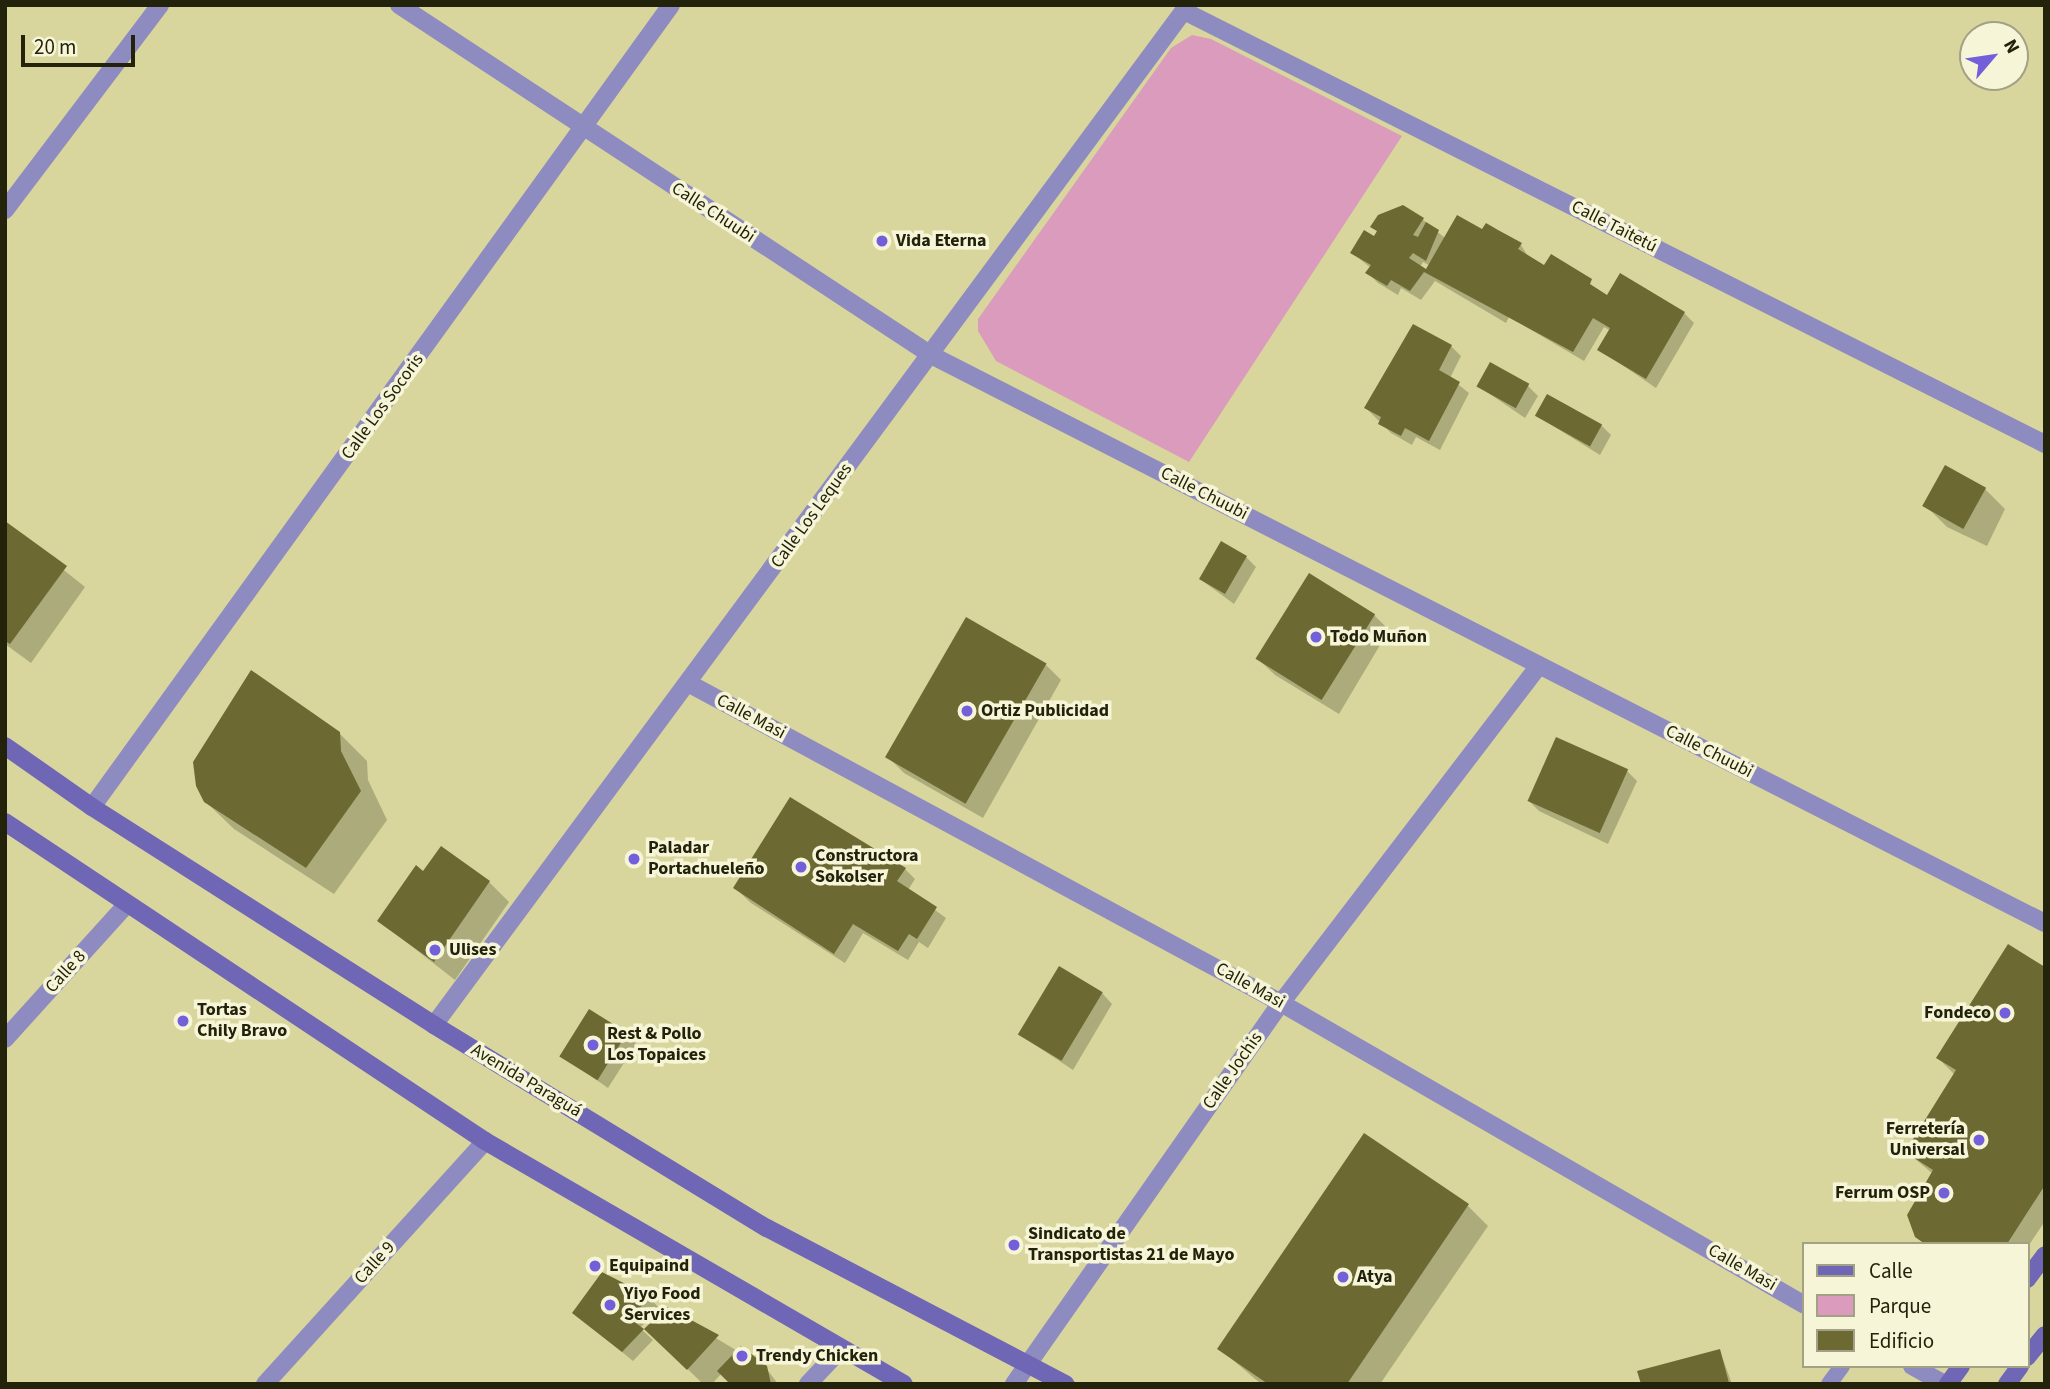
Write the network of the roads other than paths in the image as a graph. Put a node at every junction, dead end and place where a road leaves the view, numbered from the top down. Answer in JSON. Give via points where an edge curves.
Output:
{"nodes":[{"id":1,"x":160,"y":5,"type":"edge"},
{"id":2,"x":399,"y":5,"type":"edge"},
{"id":3,"x":671,"y":5,"type":"edge"},
{"id":4,"x":1186,"y":8,"type":"edge"},
{"id":5,"x":584,"y":129,"type":"junction"},
{"id":6,"x":5,"y":210,"type":"edge"},
{"id":7,"x":931,"y":355,"type":"junction"},
{"id":8,"x":2045,"y":444,"type":"edge"},
{"id":9,"x":1539,"y":665,"type":"junction"},
{"id":10,"x":688,"y":683,"type":"junction"},
{"id":11,"x":5,"y":746,"type":"edge"},
{"id":12,"x":92,"y":807,"type":"junction"},
{"id":13,"x":5,"y":822,"type":"edge"},
{"id":14,"x":127,"y":904,"type":"junction"},
{"id":15,"x":2045,"y":923,"type":"edge"},
{"id":16,"x":1281,"y":1003,"type":"junction"},
{"id":17,"x":434,"y":1025,"type":"junction"},
{"id":18,"x":5,"y":1040,"type":"edge"},
{"id":19,"x":485,"y":1141,"type":"junction"},
{"id":20,"x":2045,"y":1255,"type":"edge"},
{"id":21,"x":2029,"y":1276,"type":"edge"},
{"id":22,"x":1801,"y":1303,"type":"edge"},
{"id":23,"x":2045,"y":1335,"type":"edge"},
{"id":24,"x":840,"y":1350,"type":"junction"},
{"id":25,"x":2029,"y":1355,"type":"edge"},
{"id":26,"x":1027,"y":1362,"type":"junction"},
{"id":27,"x":1841,"y":1368,"type":"edge"},
{"id":28,"x":1916,"y":1368,"type":"edge"},
{"id":29,"x":1959,"y":1368,"type":"edge"},
{"id":30,"x":2019,"y":1368,"type":"edge"},
{"id":31,"x":265,"y":1384,"type":"edge"},
{"id":32,"x":808,"y":1384,"type":"edge"},
{"id":33,"x":904,"y":1384,"type":"edge"},
{"id":34,"x":1014,"y":1384,"type":"edge"},
{"id":35,"x":1066,"y":1384,"type":"edge"},
{"id":36,"x":1829,"y":1384,"type":"edge"},
{"id":37,"x":1946,"y":1384,"type":"edge"},
{"id":38,"x":2007,"y":1384,"type":"edge"}],
"edges":[{"from":1,"to":6,"type":"street"},
{"from":2,"to":5,"type":"street","name":"Calle Chuubi"},
{"from":3,"to":5,"type":"street","name":"Calle Los Socoris"},
{"from":4,"to":7,"type":"street","name":"Calle Los Leques"},
{"from":4,"to":8,"type":"street","name":"Calle Taitetú"},
{"from":5,"to":7,"type":"street","name":"Calle Chuubi"},
{"from":5,"to":12,"type":"street","name":"Calle Los Socoris"},
{"from":7,"to":9,"type":"street","name":"Calle Chuubi"},
{"from":7,"to":10,"type":"street","name":"Calle Los Leques"},
{"from":9,"to":15,"type":"street","name":"Calle Chuubi"},
{"from":9,"to":16,"type":"street","name":"Calle Jochis"},
{"from":10,"to":16,"type":"street","name":"Calle Masi"},
{"from":10,"to":17,"type":"street","name":"Calle Los Leques"},
{"from":11,"to":12,"type":"main road","name":"Avenida Paraguá"},
{"from":12,"to":17,"type":"main road","name":"Avenida Paraguá"},
{"from":13,"to":14,"type":"main road"},
{"from":14,"to":18,"type":"street","name":"Calle 8"},
{"from":14,"to":19,"type":"main road"},
{"from":16,"to":22,"type":"street","name":"Calle Masi"},
{"from":16,"to":26,"type":"street","name":"Calle Jochis"},
{"from":17,"to":26,"type":"main road","name":"Avenida Paraguá","via":[[767,1228]]},
{"from":19,"to":24,"type":"main road"},
{"from":19,"to":31,"type":"street","name":"Calle 9"},
{"from":20,"to":21,"type":"main road"},
{"from":23,"to":25,"type":"main road"},
{"from":24,"to":32,"type":"street"},
{"from":24,"to":33,"type":"main road"},
{"from":26,"to":34,"type":"street","name":"Calle Jochis"},
{"from":26,"to":35,"type":"main road","name":"Avenida Paraguá"},
{"from":27,"to":36,"type":"lane"},
{"from":28,"to":37,"type":"street"},
{"from":29,"to":37,"type":"main road"},
{"from":30,"to":38,"type":"main road"}]}
